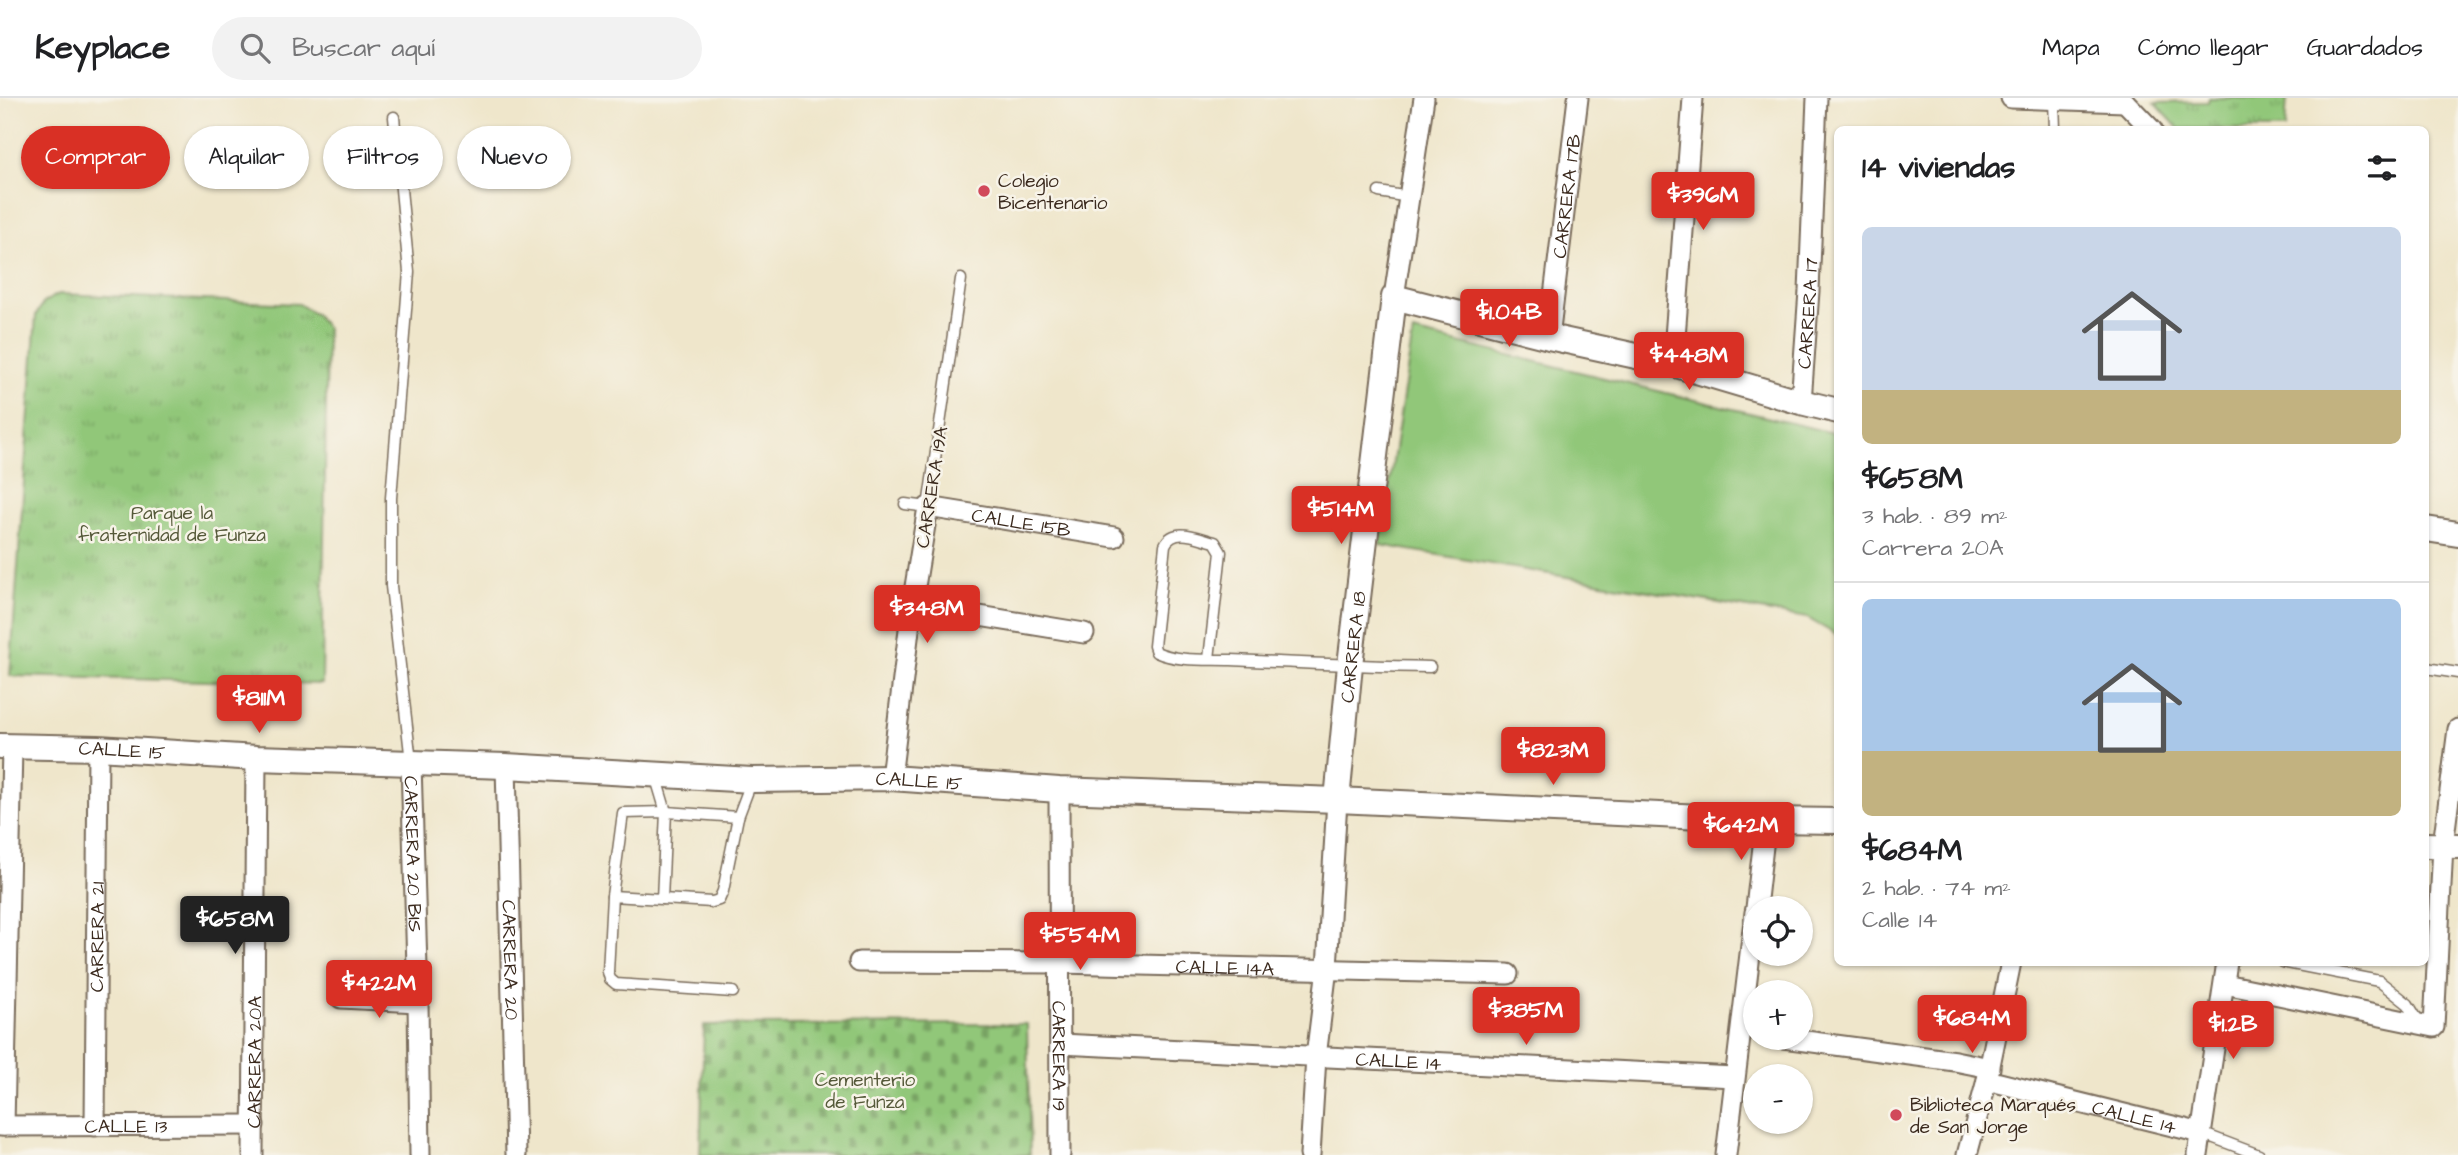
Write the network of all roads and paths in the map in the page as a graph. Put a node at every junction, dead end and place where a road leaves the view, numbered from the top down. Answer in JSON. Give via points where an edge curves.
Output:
{"nodes":[{"id":1,"x":1424,"y":98,"type":"edge"},
{"id":2,"x":1578,"y":98,"type":"edge"},
{"id":3,"x":1693,"y":98,"type":"edge"},
{"id":4,"x":1817,"y":98,"type":"edge"},
{"id":5,"x":2011,"y":98,"type":"edge"},
{"id":6,"x":2054,"y":99,"type":"edge"},
{"id":7,"x":2126,"y":100,"type":"edge"},
{"id":8,"x":394,"y":117,"type":"dead end"},
{"id":9,"x":2055,"y":126,"type":"edge"},
{"id":10,"x":2148,"y":126,"type":"edge"},
{"id":11,"x":1379,"y":192,"type":"dead end"},
{"id":12,"x":1409,"y":197,"type":"junction"},
{"id":13,"x":961,"y":279,"type":"dead end"},
{"id":14,"x":1394,"y":297,"type":"junction"},
{"id":15,"x":1549,"y":337,"type":"junction"},
{"id":16,"x":1673,"y":364,"type":"junction"},
{"id":17,"x":1801,"y":402,"type":"junction"},
{"id":18,"x":1834,"y":410,"type":"edge"},
{"id":19,"x":905,"y":504,"type":"dead end"},
{"id":20,"x":928,"y":507,"type":"junction"},
{"id":21,"x":2429,"y":529,"type":"edge"},
{"id":22,"x":2458,"y":534,"type":"edge"},
{"id":23,"x":1114,"y":537,"type":"dead end"},
{"id":24,"x":912,"y":605,"type":"junction"},
{"id":25,"x":1084,"y":633,"type":"dead end"},
{"id":26,"x":1209,"y":659,"type":"junction"},
{"id":27,"x":1350,"y":666,"type":"junction"},
{"id":28,"x":1430,"y":667,"type":"dead end"},
{"id":29,"x":2429,"y":668,"type":"edge"},
{"id":30,"x":2458,"y":673,"type":"edge"},
{"id":31,"x":2458,"y":729,"type":"edge"},
{"id":32,"x":6,"y":747,"type":"edge"},
{"id":33,"x":98,"y":748,"type":"junction"},
{"id":34,"x":256,"y":758,"type":"junction"},
{"id":35,"x":411,"y":763,"type":"junction"},
{"id":36,"x":506,"y":766,"type":"junction"},
{"id":37,"x":654,"y":774,"type":"junction"},
{"id":38,"x":891,"y":778,"type":"junction"},
{"id":39,"x":752,"y":780,"type":"junction"},
{"id":40,"x":1059,"y":790,"type":"junction"},
{"id":41,"x":1337,"y":800,"type":"junction"},
{"id":42,"x":666,"y":812,"type":"junction"},
{"id":43,"x":738,"y":817,"type":"junction"},
{"id":44,"x":1766,"y":820,"type":"junction"},
{"id":45,"x":1834,"y":821,"type":"edge"},
{"id":46,"x":2442,"y":845,"type":"edge"},
{"id":47,"x":612,"y":896,"type":"junction"},
{"id":48,"x":1757,"y":896,"type":"edge"},
{"id":49,"x":662,"y":899,"type":"junction"},
{"id":50,"x":859,"y":962,"type":"dead end"},
{"id":51,"x":1060,"y":963,"type":"junction"},
{"id":52,"x":2010,"y":966,"type":"edge"},
{"id":53,"x":2227,"y":966,"type":"edge"},
{"id":54,"x":2302,"y":966,"type":"edge"},
{"id":55,"x":1327,"y":968,"type":"junction"},
{"id":56,"x":1508,"y":974,"type":"dead end"},
{"id":57,"x":2225,"y":984,"type":"junction"},
{"id":58,"x":733,"y":992,"type":"dead end"},
{"id":59,"x":341,"y":998,"type":"dead end"},
{"id":60,"x":418,"y":1002,"type":"junction"},
{"id":61,"x":2427,"y":1026,"type":"junction"},
{"id":62,"x":1813,"y":1042,"type":"edge"},
{"id":63,"x":1061,"y":1044,"type":"junction"},
{"id":64,"x":1743,"y":1049,"type":"edge"},
{"id":65,"x":1316,"y":1057,"type":"junction"},
{"id":66,"x":1988,"y":1074,"type":"junction"},
{"id":67,"x":1734,"y":1077,"type":"junction"},
{"id":68,"x":254,"y":1125,"type":"junction"},
{"id":69,"x":2,"y":1126,"type":"edge"},
{"id":70,"x":95,"y":1126,"type":"junction"},
{"id":71,"x":2201,"y":1133,"type":"junction"},
{"id":72,"x":253,"y":1155,"type":"edge"},
{"id":73,"x":420,"y":1155,"type":"edge"},
{"id":74,"x":516,"y":1155,"type":"edge"},
{"id":75,"x":1060,"y":1155,"type":"edge"},
{"id":76,"x":1310,"y":1155,"type":"edge"},
{"id":77,"x":1726,"y":1155,"type":"edge"},
{"id":78,"x":1967,"y":1155,"type":"edge"},
{"id":79,"x":2198,"y":1155,"type":"edge"},
{"id":80,"x":2259,"y":1155,"type":"edge"}],
"edges":[{"from":1,"to":12,"type":"street","name":"CARRERA 18"},
{"from":2,"to":15,"type":"street","name":"CARRERA 17B"},
{"from":3,"to":16,"type":"street"},
{"from":4,"to":17,"type":"street","name":"CARRERA 17"},
{"from":5,"to":6,"type":"street"},
{"from":6,"to":7,"type":"street"},
{"from":6,"to":9,"type":"lane"},
{"from":7,"to":10,"type":"street"},
{"from":8,"to":35,"type":"lane","via":[[409,272],[391,498],[391,586]]},
{"from":11,"to":12,"type":"lane"},
{"from":12,"to":14,"type":"street","name":"CARRERA 18"},
{"from":13,"to":20,"type":"lane","name":"CARRERA 19A"},
{"from":14,"to":15,"type":"street"},
{"from":14,"to":27,"type":"street","name":"CARRERA 18","via":[[1359,503]]},
{"from":15,"to":16,"type":"street"},
{"from":16,"to":17,"type":"street"},
{"from":17,"to":18,"type":"street"},
{"from":19,"to":20,"type":"lane"},
{"from":20,"to":23,"type":"street","name":"CALLE 15B"},
{"from":20,"to":24,"type":"street","name":"CARRERA 19A"},
{"from":21,"to":22,"type":"street"},
{"from":24,"to":25,"type":"street"},
{"from":24,"to":38,"type":"street","name":"CARRERA 19A"},
{"from":26,"to":26,"type":"lane","via":[[1221,552],[1215,542],[1177,534],[1165,545],[1154,646],[1165,656]]},
{"from":26,"to":27,"type":"lane"},
{"from":27,"to":28,"type":"lane"},
{"from":27,"to":41,"type":"street","name":"CARRERA 18"},
{"from":29,"to":30,"type":"lane"},
{"from":31,"to":46,"type":"street"},
{"from":32,"to":33,"type":"street","name":"CALLE 15"},
{"from":32,"to":69,"type":"street"},
{"from":33,"to":34,"type":"street","name":"CALLE 15"},
{"from":33,"to":70,"type":"street","name":"CARRERA 21"},
{"from":34,"to":35,"type":"street","name":"CALLE 15"},
{"from":34,"to":68,"type":"street","name":"CARRERA 20A"},
{"from":35,"to":36,"type":"street","name":"CALLE 15"},
{"from":35,"to":60,"type":"street","name":"CARRERA 20 BIS"},
{"from":36,"to":37,"type":"street","name":"CALLE 15"},
{"from":36,"to":74,"type":"street","name":"CARRERA 20"},
{"from":37,"to":39,"type":"street","name":"CALLE 15"},
{"from":37,"to":42,"type":"lane"},
{"from":38,"to":39,"type":"street","name":"CALLE 15"},
{"from":38,"to":40,"type":"street","name":"CALLE 15"},
{"from":39,"to":43,"type":"lane"},
{"from":40,"to":41,"type":"street","name":"CALLE 15"},
{"from":40,"to":51,"type":"street","name":"CARRERA 19"},
{"from":41,"to":44,"type":"street","name":"CALLE 15"},
{"from":41,"to":55,"type":"street","name":"CARRERA 18"},
{"from":42,"to":43,"type":"lane"},
{"from":42,"to":47,"type":"lane","via":[[623,813]]},
{"from":42,"to":49,"type":"lane"},
{"from":43,"to":49,"type":"lane","via":[[719,900]]},
{"from":44,"to":45,"type":"street","name":"CALLE 15"},
{"from":44,"to":48,"type":"street"},
{"from":46,"to":61,"type":"street"},
{"from":47,"to":49,"type":"lane"},
{"from":47,"to":58,"type":"lane","via":[[608,972],[616,984]]},
{"from":50,"to":51,"type":"street","name":"CALLE 14A"},
{"from":51,"to":55,"type":"street","name":"CALLE 14A"},
{"from":51,"to":63,"type":"street","name":"CARRERA 19"},
{"from":52,"to":66,"type":"street"},
{"from":53,"to":57,"type":"street"},
{"from":54,"to":61,"type":"lane","via":[[2379,981]]},
{"from":55,"to":56,"type":"street","name":"CALLE 14A"},
{"from":55,"to":65,"type":"street","name":"CARRERA 18"},
{"from":57,"to":61,"type":"street"},
{"from":57,"to":71,"type":"street"},
{"from":59,"to":60,"type":"street"},
{"from":60,"to":73,"type":"street","name":"CARRERA 20 BIS"},
{"from":62,"to":66,"type":"street","name":"CALLE 14","via":[[1955,1061]]},
{"from":63,"to":65,"type":"street","name":"CALLE 14"},
{"from":63,"to":75,"type":"street","name":"CARRERA 19"},
{"from":64,"to":67,"type":"street"},
{"from":65,"to":67,"type":"street","name":"CALLE 14"},
{"from":65,"to":76,"type":"street","name":"CARRERA 18"},
{"from":66,"to":71,"type":"street","name":"CALLE 14"},
{"from":66,"to":78,"type":"street"},
{"from":67,"to":77,"type":"street"},
{"from":68,"to":70,"type":"street","name":"CALLE 13"},
{"from":68,"to":72,"type":"street","name":"CARRERA 20A"},
{"from":69,"to":70,"type":"street","name":"CALLE 13"},
{"from":71,"to":79,"type":"street"},
{"from":71,"to":80,"type":"lane"}]}
